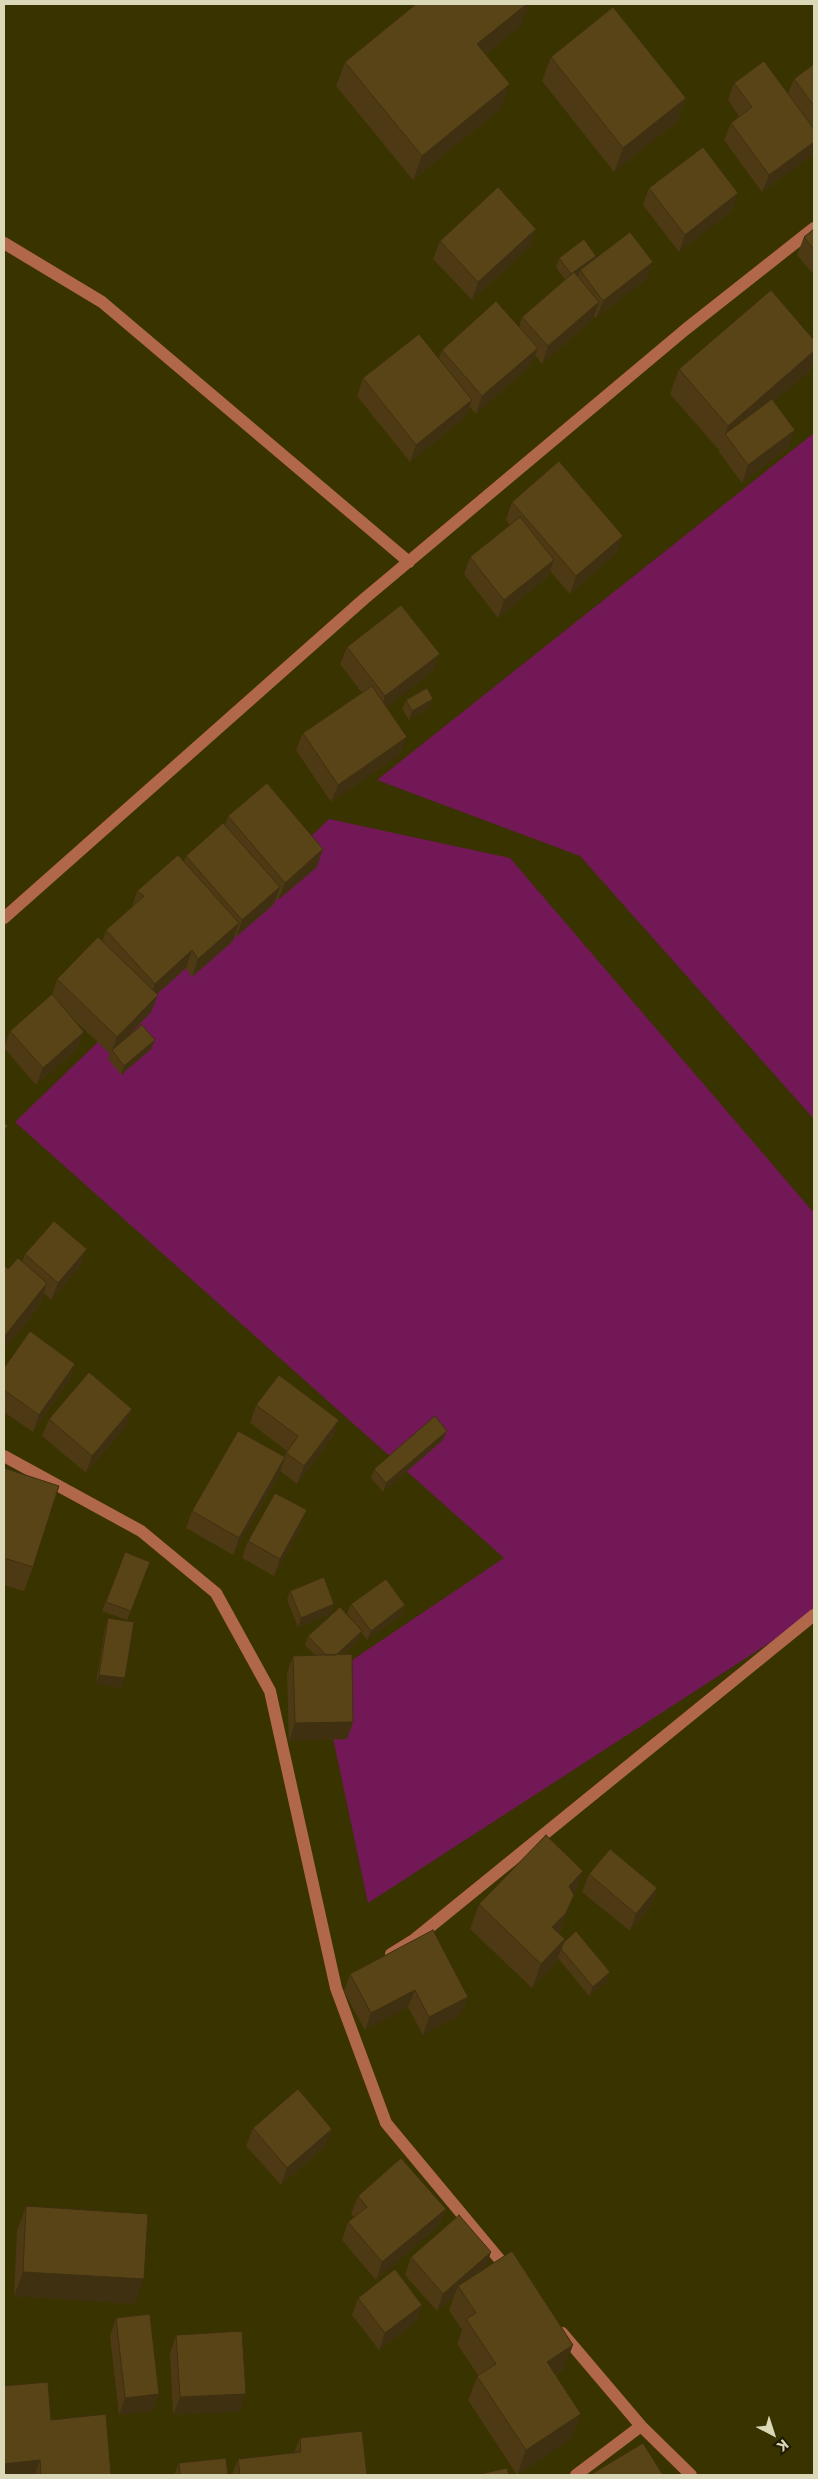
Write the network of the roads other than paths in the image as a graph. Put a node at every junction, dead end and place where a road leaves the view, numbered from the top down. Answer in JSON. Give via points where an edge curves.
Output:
{"nodes":[{"id":1,"x":814,"y":228,"type":"edge"},
{"id":2,"x":4,"y":243,"type":"edge"},
{"id":3,"x":409,"y":562,"type":"junction"},
{"id":4,"x":4,"y":918,"type":"edge"},
{"id":5,"x":4,"y":1456,"type":"edge"},
{"id":6,"x":814,"y":1615,"type":"edge"},
{"id":7,"x":383,"y":1959,"type":"edge"},
{"id":8,"x":516,"y":2279,"type":"edge"},
{"id":9,"x":554,"y":2323,"type":"edge"},
{"id":10,"x":641,"y":2426,"type":"junction"},
{"id":11,"x":576,"y":2475,"type":"edge"},
{"id":12,"x":690,"y":2475,"type":"edge"}],
"edges":[{"from":1,"to":3,"type":"street","via":[[686,329]]},
{"from":2,"to":3,"type":"street","via":[[102,302]]},
{"from":3,"to":4,"type":"street"},
{"from":5,"to":8,"type":"street","via":[[141,1531],[216,1593],[270,1691],[340,1986],[386,2122]]},
{"from":6,"to":7,"type":"street","via":[[422,1933]]},
{"from":9,"to":10,"type":"street"},
{"from":10,"to":11,"type":"street"},
{"from":10,"to":12,"type":"street"}]}
